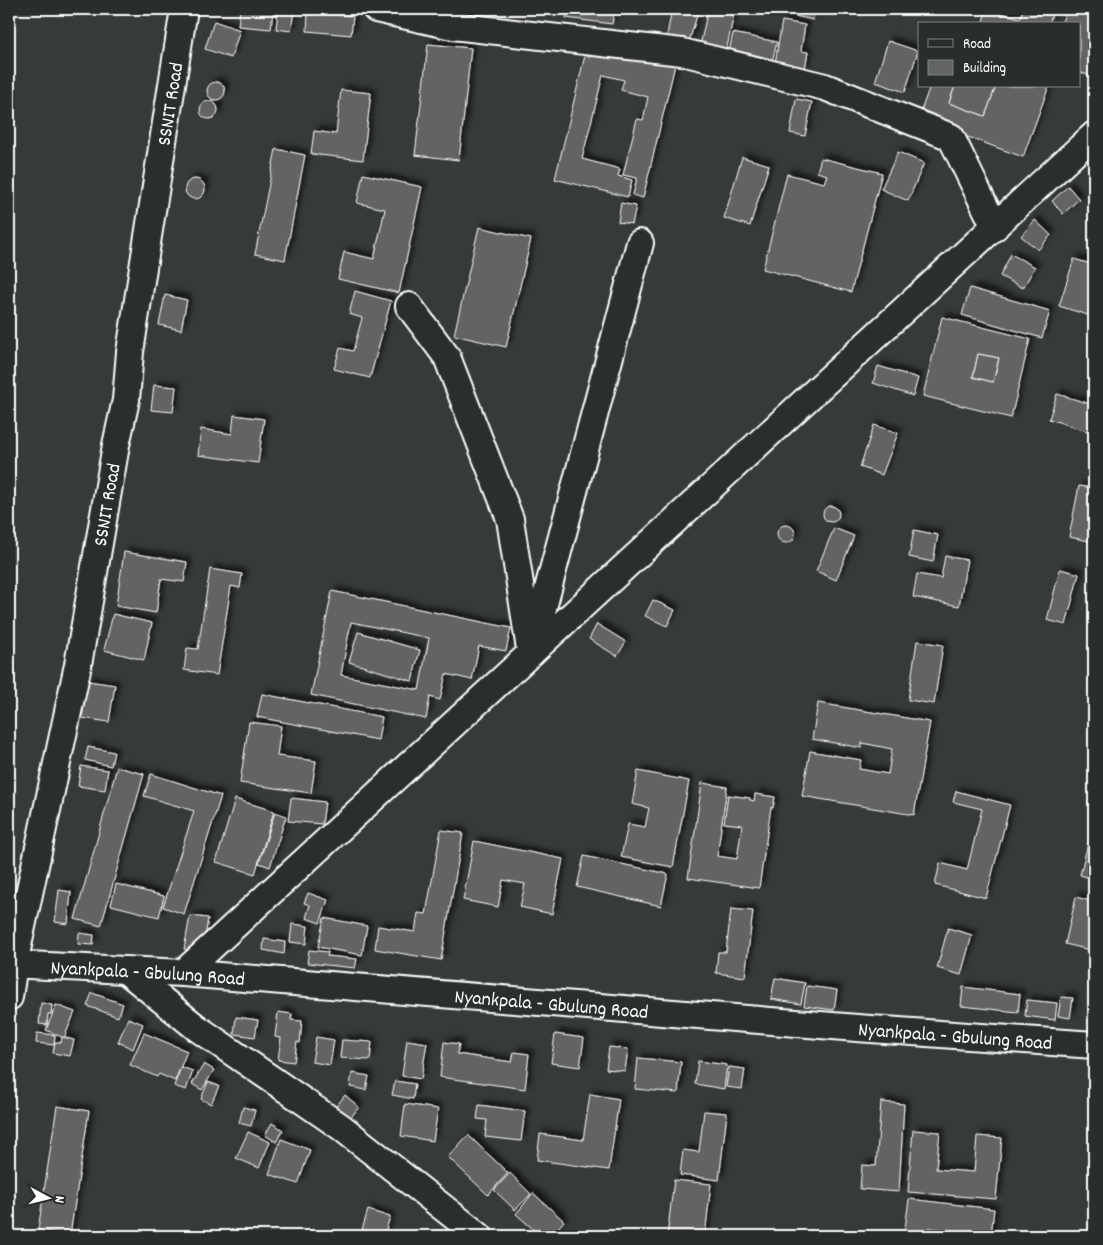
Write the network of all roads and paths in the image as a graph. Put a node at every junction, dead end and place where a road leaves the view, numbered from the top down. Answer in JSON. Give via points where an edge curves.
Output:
{"nodes":[{"id":1,"x":184,"y":9,"type":"edge"},
{"id":2,"x":376,"y":9,"type":"edge"},
{"id":3,"x":1094,"y":135,"type":"edge"},
{"id":4,"x":995,"y":227,"type":"junction"},
{"id":5,"x":640,"y":243,"type":"dead end"},
{"id":6,"x":409,"y":306,"type":"dead end"},
{"id":7,"x":531,"y":653,"type":"junction"},
{"id":8,"x":11,"y":964,"type":"edge"},
{"id":9,"x":125,"y":970,"type":"junction"},
{"id":10,"x":182,"y":973,"type":"junction"},
{"id":11,"x":9,"y":997,"type":"edge"},
{"id":12,"x":1094,"y":1045,"type":"edge"},
{"id":13,"x":479,"y":1236,"type":"edge"}],
"edges":[{"from":1,"to":8,"type":"street","name":"SSNIT Road","via":[[130,352],[126,400],[78,665]]},
{"from":2,"to":4,"type":"street","via":[[454,26],[682,52],[825,87],[951,137]]},
{"from":3,"to":4,"type":"street"},
{"from":4,"to":7,"type":"street"},
{"from":5,"to":7,"type":"street"},
{"from":6,"to":7,"type":"street","via":[[447,357],[510,519]]},
{"from":7,"to":10,"type":"street"},
{"from":8,"to":9,"type":"street","name":"Nyankpala - Gbulung Road"},
{"from":8,"to":11,"type":"street","name":"SSNIT Road"},
{"from":9,"to":10,"type":"street","name":"Nyankpala - Gbulung Road"},
{"from":9,"to":13,"type":"street","via":[[197,1028],[341,1127]]},
{"from":10,"to":12,"type":"street","name":"Nyankpala - Gbulung Road"}]}
